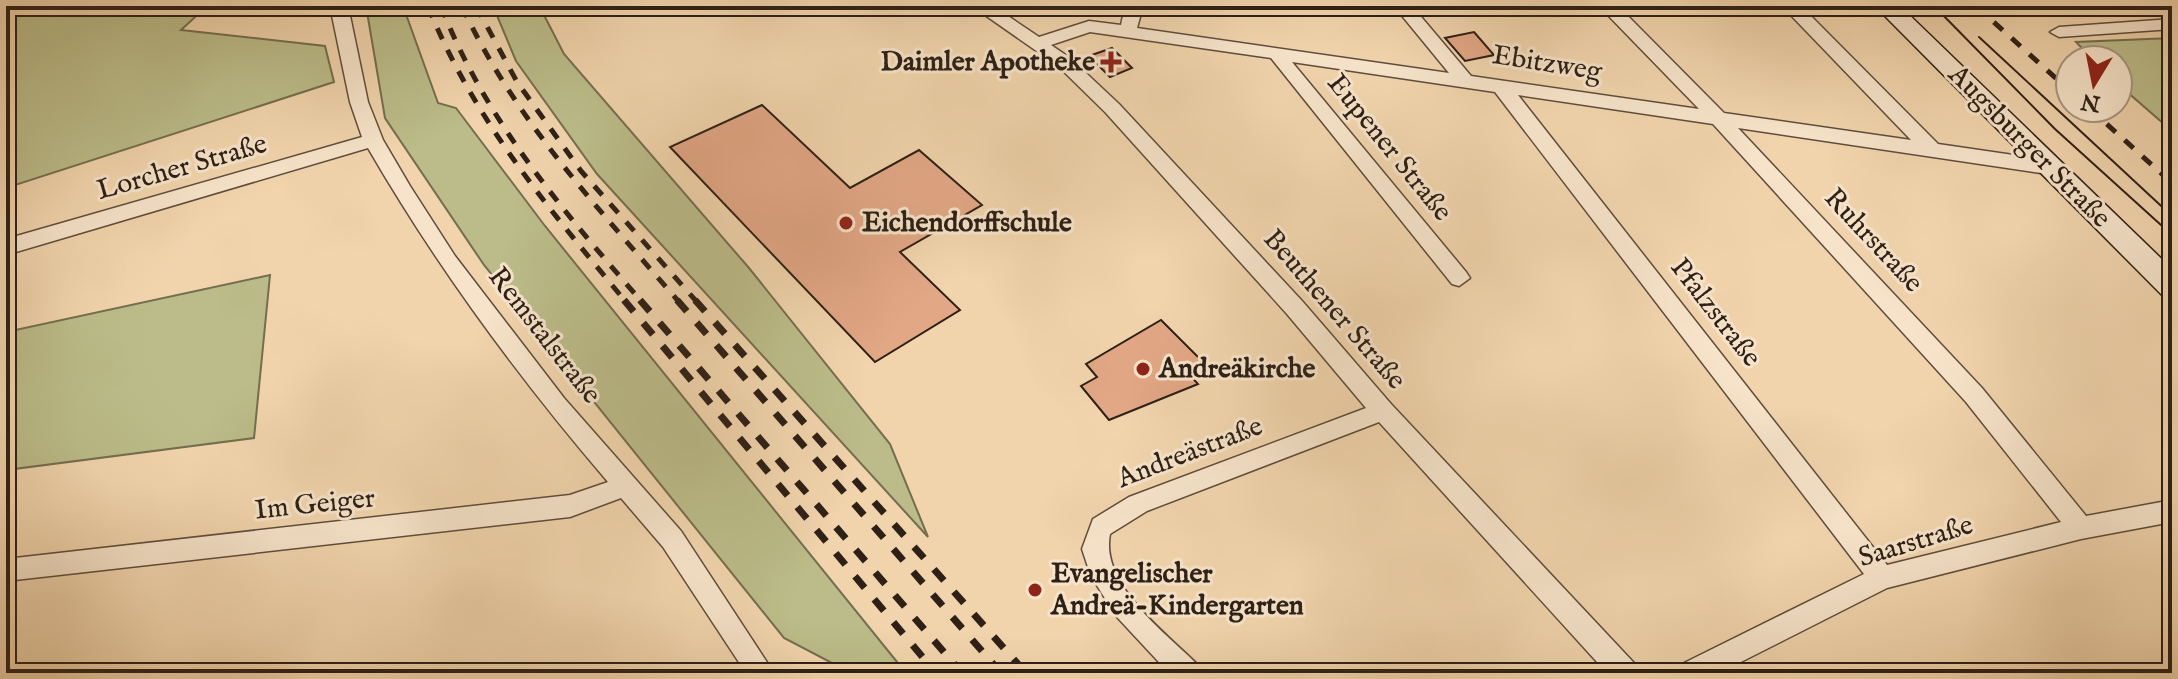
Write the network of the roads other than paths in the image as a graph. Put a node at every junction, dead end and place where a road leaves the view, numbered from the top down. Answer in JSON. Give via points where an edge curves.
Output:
{"nodes":[{"id":1,"x":339,"y":6,"type":"edge"},
{"id":2,"x":981,"y":6,"type":"edge"},
{"id":3,"x":1134,"y":6,"type":"edge"},
{"id":4,"x":1403,"y":6,"type":"edge"},
{"id":5,"x":1608,"y":6,"type":"edge"},
{"id":6,"x":1791,"y":6,"type":"edge"},
{"id":7,"x":1887,"y":6,"type":"edge"},
{"id":8,"x":1911,"y":6,"type":"edge"},
{"id":9,"x":2172,"y":24,"type":"edge"},
{"id":10,"x":1128,"y":31,"type":"junction"},
{"id":11,"x":2059,"y":32,"type":"dead end"},
{"id":12,"x":1040,"y":43,"type":"junction"},
{"id":13,"x":1275,"y":52,"type":"junction"},
{"id":14,"x":1464,"y":79,"type":"junction"},
{"id":15,"x":1500,"y":85,"type":"junction"},
{"id":16,"x":1719,"y":119,"type":"junction"},
{"id":17,"x":373,"y":140,"type":"junction"},
{"id":18,"x":1931,"y":149,"type":"junction"},
{"id":19,"x":2048,"y":167,"type":"junction"},
{"id":20,"x":9,"y":250,"type":"edge"},
{"id":21,"x":2158,"y":263,"type":"edge"},
{"id":22,"x":1459,"y":278,"type":"dead end"},
{"id":23,"x":2172,"y":287,"type":"edge"},
{"id":24,"x":2172,"y":304,"type":"edge"},
{"id":25,"x":1383,"y":411,"type":"junction"},
{"id":26,"x":627,"y":485,"type":"junction"},
{"id":27,"x":2172,"y":511,"type":"edge"},
{"id":28,"x":2081,"y":528,"type":"junction"},
{"id":29,"x":6,"y":570,"type":"edge"},
{"id":30,"x":1882,"y":578,"type":"junction"},
{"id":31,"x":761,"y":673,"type":"edge"},
{"id":32,"x":1187,"y":673,"type":"edge"},
{"id":33,"x":1625,"y":673,"type":"edge"},
{"id":34,"x":1692,"y":673,"type":"edge"}],
"edges":[{"from":1,"to":17,"type":"street","name":"Remstalstraße","via":[[345,48]]},
{"from":2,"to":12,"type":"street","name":"Beuthener Straße"},
{"from":3,"to":10,"type":"street"},
{"from":4,"to":14,"type":"street"},
{"from":5,"to":16,"type":"street","name":"Ruhrstraße"},
{"from":6,"to":18,"type":"street"},
{"from":7,"to":19,"type":"main road","name":"Augsburger Straße"},
{"from":8,"to":21,"type":"main road","name":"Augsburger Straße"},
{"from":9,"to":11,"type":"street"},
{"from":10,"to":12,"type":"street","name":"Ebitzweg","via":[[1089,26]]},
{"from":10,"to":13,"type":"street","name":"Ebitzweg"},
{"from":12,"to":25,"type":"street","name":"Beuthener Straße","via":[[1112,108]]},
{"from":13,"to":14,"type":"street","name":"Ebitzweg"},
{"from":13,"to":22,"type":"street","name":"Eupener Straße"},
{"from":14,"to":15,"type":"street","name":"Ebitzweg"},
{"from":15,"to":16,"type":"street","name":"Ebitzweg"},
{"from":15,"to":30,"type":"street","name":"Pfalzstraße"},
{"from":16,"to":18,"type":"street","name":"Ebitzweg"},
{"from":16,"to":28,"type":"street","name":"Ruhrstraße","via":[[1974,395]]},
{"from":17,"to":20,"type":"street","name":"Lorcher Straße"},
{"from":17,"to":26,"type":"street","name":"Remstalstraße","via":[[448,261],[556,405]]},
{"from":18,"to":19,"type":"street","name":"Ebitzweg"},
{"from":19,"to":21,"type":"main road","name":"Augsburger Straße"},
{"from":21,"to":23,"type":"main road","name":"Augsburger Straße"},
{"from":21,"to":24,"type":"main road"},
{"from":25,"to":32,"type":"street","name":"Andreästraße","via":[[1138,504],[1103,524],[1095,549],[1105,580]]},
{"from":25,"to":33,"type":"street","name":"Beuthener Straße"},
{"from":26,"to":29,"type":"street","name":"Im Geiger","via":[[570,506]]},
{"from":26,"to":31,"type":"street","name":"Remstalstraße","via":[[672,539]]},
{"from":27,"to":28,"type":"street","name":"Saarstraße"},
{"from":28,"to":30,"type":"street","name":"Saarstraße"},
{"from":30,"to":34,"type":"street","name":"Saarstraße"}]}
